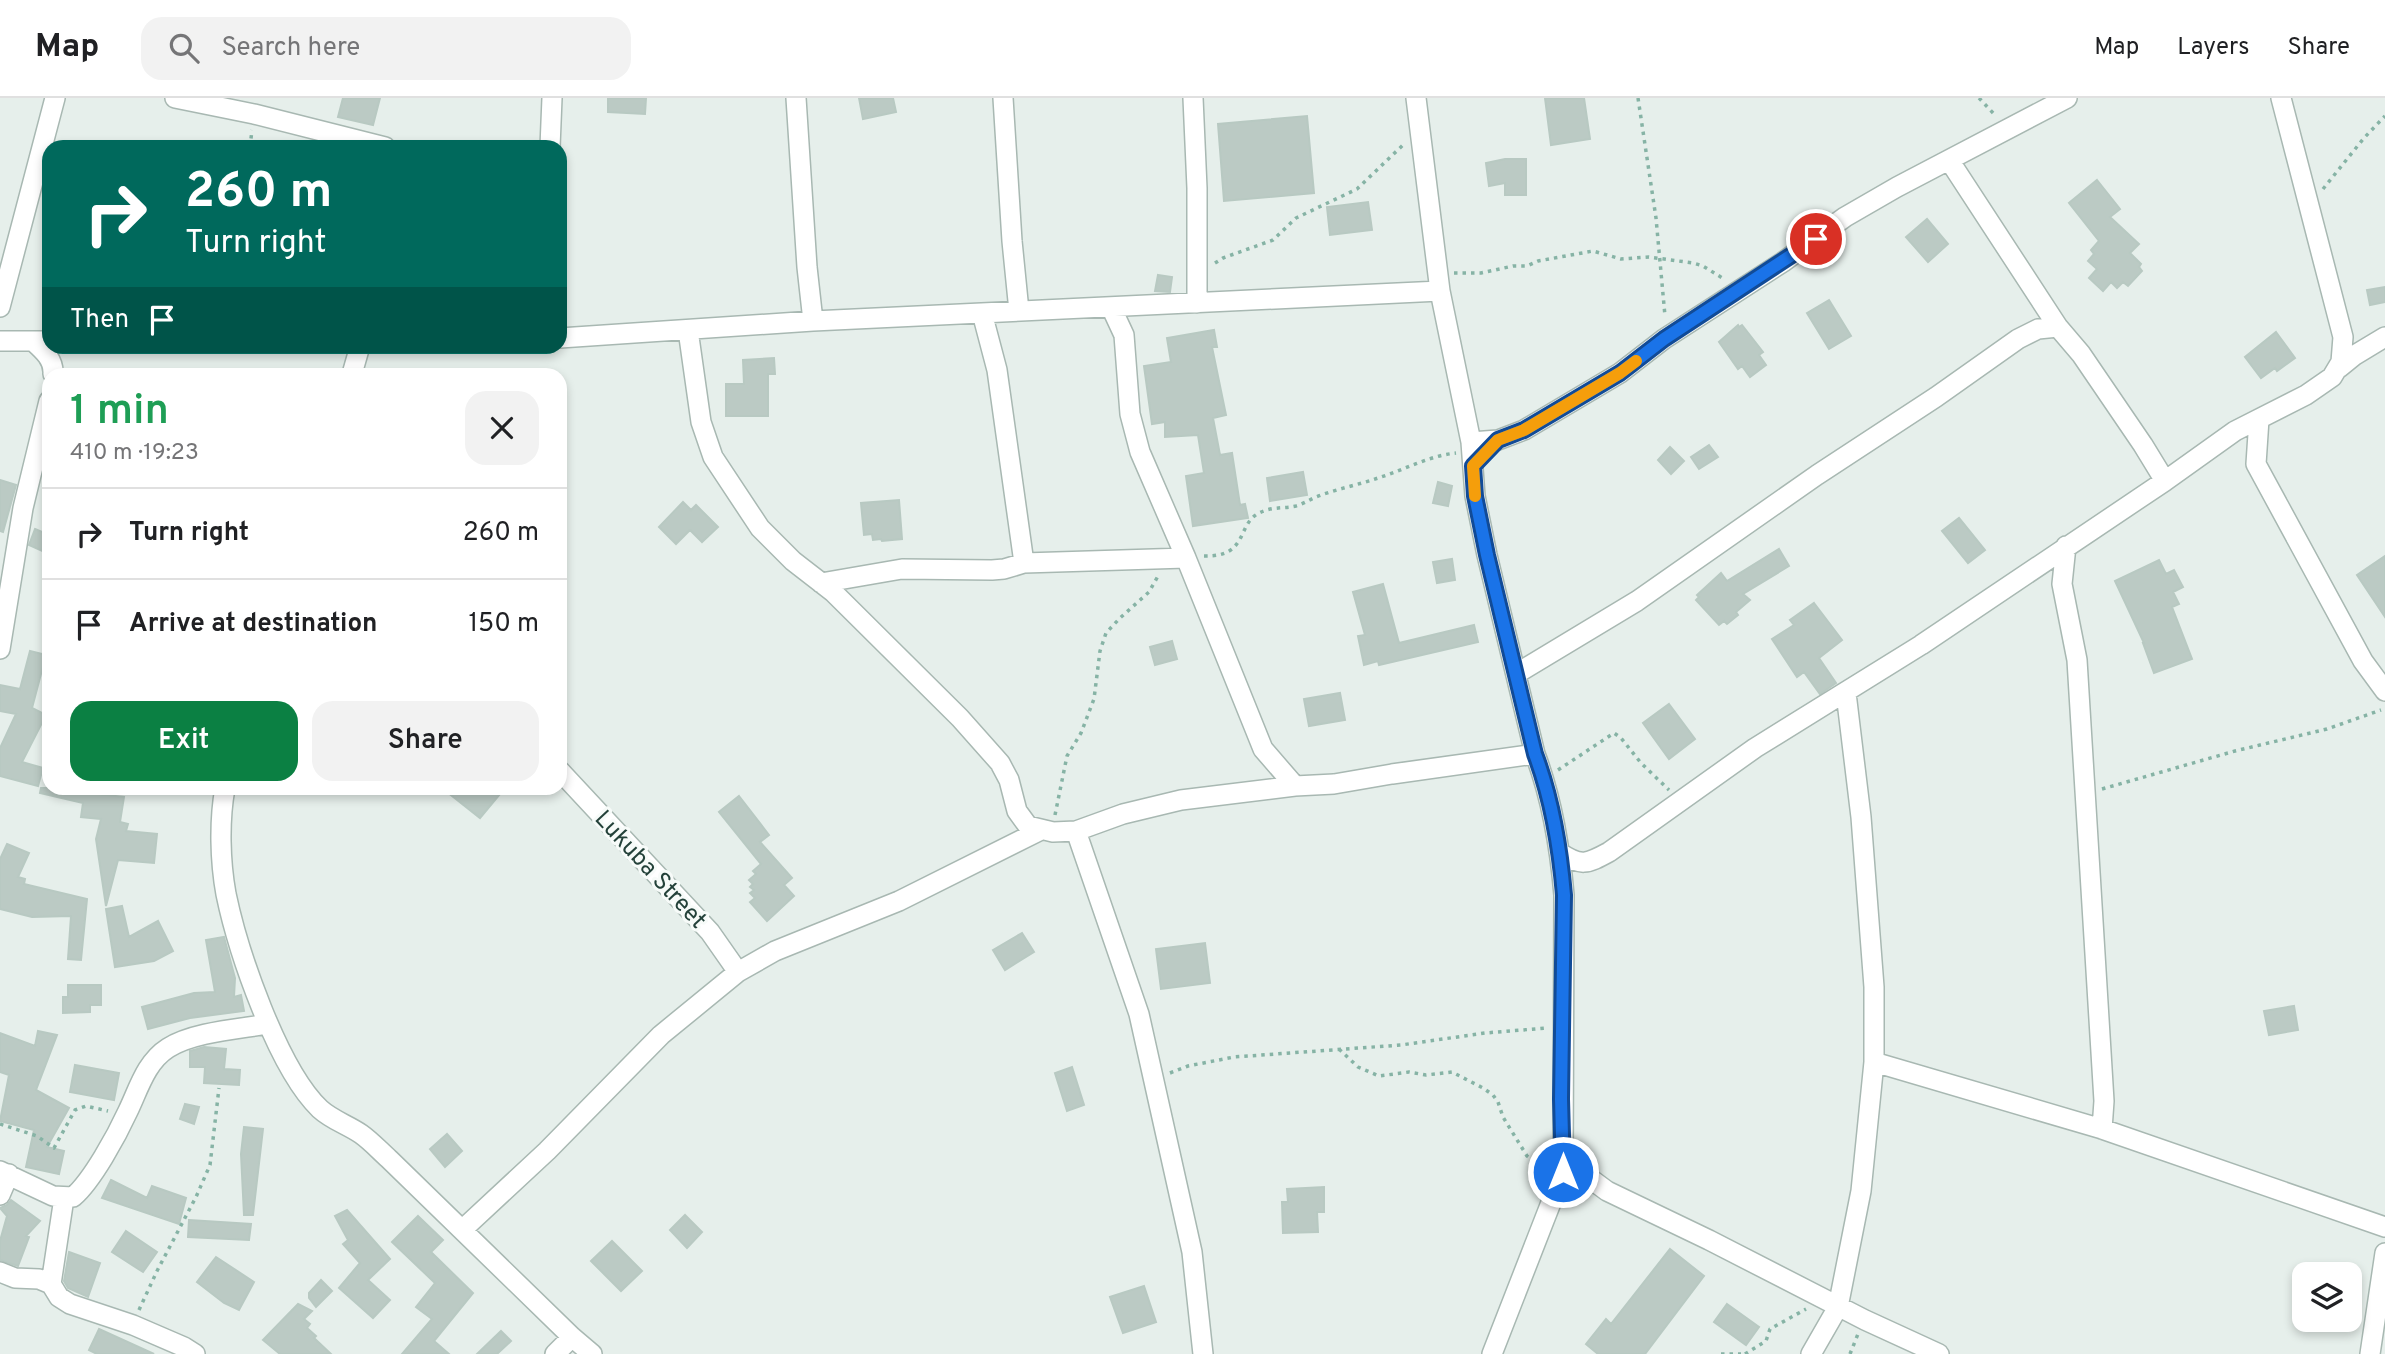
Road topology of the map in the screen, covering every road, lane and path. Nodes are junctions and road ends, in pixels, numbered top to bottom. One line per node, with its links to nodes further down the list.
1 (55, 98): 13 (street)
2 (175, 98): 14 (street)
3 (552, 98): 15 (street)
4 (796, 98): 28 (street)
5 (1003, 98): 26 (street)
6 (1193, 98): 20 (street)
7 (1416, 98): 12 (street)
8 (1638, 98): 19 (path)
9 (2067, 98): 17 (street)
10 (2281, 98): 18 (street)
11 (2385, 116): 18 (path)
12 (1419, 131): 20 (path); 21 (street)
13 (44, 140)
14 (357, 140)
15 (550, 140)
16 (42, 147): 24 (street)
17 (1949, 160): 22 (street); 29 (street)
18 (2309, 205): 36 (street)
19 (1660, 258): 21 (path); 22 (path); 33 (path)
20 (1197, 279): 23 (street)
21 (1439, 283): 23 (street); 39 (street)
22 (1739, 291): 33 (street)
23 (1197, 303): 25 (street)
24 (0, 307)
25 (1111, 307): 26 (street); 42 (street)
26 (1019, 311): 27 (street)
27 (982, 313): 28 (street); 44 (street)
28 (813, 321): 30 (street)
29 (2058, 327): 40 (street); 47 (street)
30 (688, 330): 32 (street); 45 (street)
31 (2385, 337): 36 (street)
32 (567, 338)
33 (1664, 339): 39 (street)
34 (0, 341): 35 (street)
35 (42, 341)
36 (2339, 368): 37 (street)
37 (2259, 419): 40 (street); 48 (street)
38 (42, 430): 46 (street)
39 (1472, 453): 42 (path); 47 (street)
40 (2165, 481): 41 (street)
41 (2066, 546): 49 (street); 55 (street)
42 (1186, 558): 43 (street); 54 (street)
43 (1166, 559): 44 (street); 58 (path)
44 (1024, 563): 45 (street)
45 (821, 583): 58 (street)
46 (0, 649)
47 (1516, 674): 51 (street)
48 (2385, 691)
49 (1846, 693): 57 (street); 67 (street)
50 (2385, 708): 55 (path)
51 (1535, 754): 52 (street); 54 (street)
52 (1544, 778): 57 (path); 60 (street)
53 (567, 779): 63 (street, Lukuba Street)
54 (1294, 786): 59 (street)
55 (2087, 793): 72 (street)
56 (225, 795): 64 (street)
57 (1681, 801): 61 (street)
58 (1047, 831): 59 (street); 63 (street)
59 (1076, 831): 68 (street)
60 (1559, 852): 61 (street); 62 (street)
61 (1590, 862): 62 (street)
62 (1564, 895): 65 (street)
63 (738, 971): 79 (street)
64 (268, 1024): 70 (street); 79 (street)
65 (1562, 1025): 66 (path); 73 (street)
66 (1339, 1049): 68 (path); 74 (path)
67 (1874, 1062): 72 (street); 83 (street)
68 (1154, 1079): 89 (street)
69 (219, 1088): 84 (path)
70 (127, 1114): 71 (path); 77 (street)
71 (0, 1124)
72 (2102, 1129): 78 (street)
73 (1563, 1148): 74 (street); 83 (street)
74 (1563, 1172): 90 (street)
75 (4, 1173): 76 (street); 77 (street)
76 (0, 1195)
77 (64, 1198): 82 (street)
78 (2385, 1227)
79 (462, 1230): 85 (street)
80 (2385, 1253): 95 (street)
81 (0, 1272): 82 (street)
82 (51, 1284): 84 (street)
83 (1830, 1303): 92 (path); 93 (street); 94 (street)
84 (133, 1325): 86 (street)
85 (572, 1337): 87 (street); 88 (street)
86 (195, 1354)
87 (555, 1354)
88 (592, 1354)
89 (1202, 1354)
90 (1492, 1354)
91 (1721, 1354): 92 (path)
92 (1743, 1354)
93 (1811, 1354)
94 (1939, 1354)
95 (2370, 1354)

